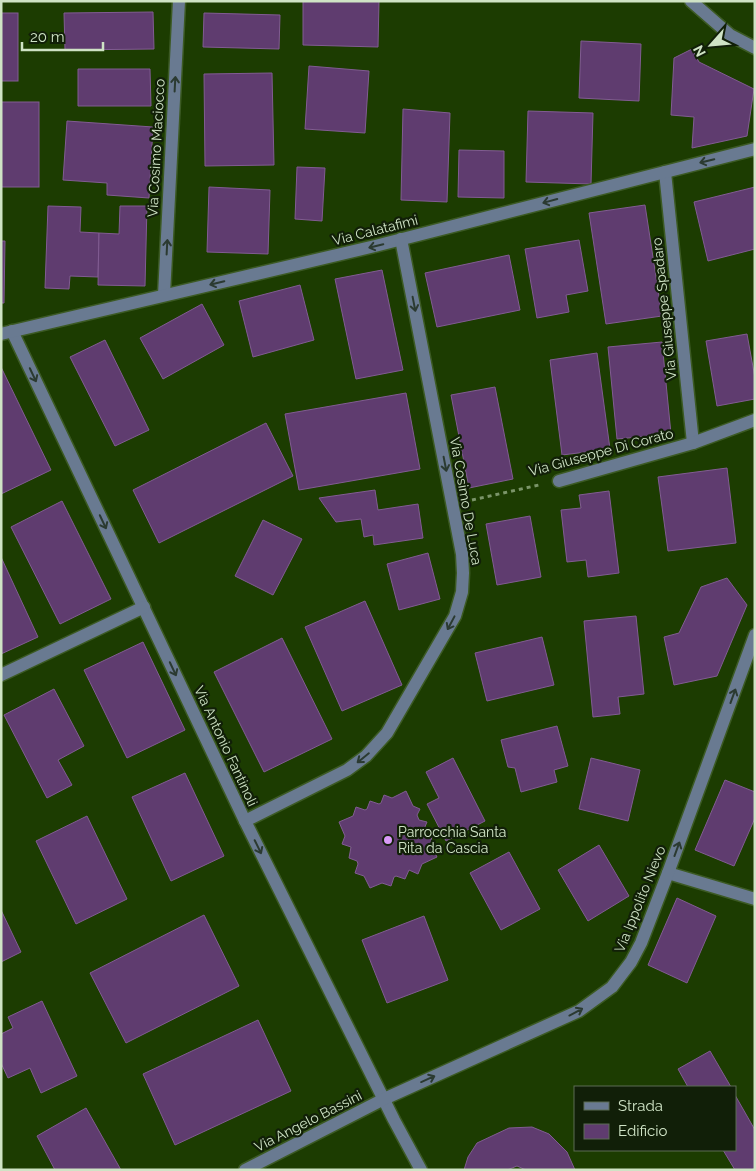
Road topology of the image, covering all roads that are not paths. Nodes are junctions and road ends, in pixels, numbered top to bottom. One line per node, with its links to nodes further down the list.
1 (178, 1): 7 (street, Via Cosimo Maciocco, one-way to 1)
2 (691, 1): 3 (street)
3 (755, 48)
4 (755, 149): 5 (street, Via Calatafimi, one-way to 5)
5 (665, 172): 6 (street, Via Calatafimi, one-way to 6); 10 (street, Via Giuseppe Spadaro)
6 (401, 239): 7 (street, Via Calatafimi, one-way to 7); 15 (street, Via Cosimo De Luca, one-way to 15)
7 (164, 295): 8 (street, Via Calatafimi)
8 (7, 333): 12 (street, Via Antonio Fantinoli, one-way to 12)
9 (755, 420): 10 (street, Via Giuseppe Di Corato)
10 (693, 442): 11 (street, Via Giuseppe Di Corato)
11 (559, 481)
12 (144, 607): 14 (street); 15 (street, Via Antonio Fantinoli, one-way to 15)
13 (755, 635): 16 (street, Via Ippolito Nievo, one-way to 13)
14 (1, 675)
15 (245, 821): 18 (street, Via Antonio Fantinoli, one-way to 18)
16 (668, 873): 17 (street); 18 (street, Via Ippolito Nievo, one-way to 16)
17 (755, 899)
18 (384, 1099): 19 (street, Via Angelo Bassini); 20 (street, Via Antonio Fantinoli)
19 (245, 1170)
20 (421, 1170)

